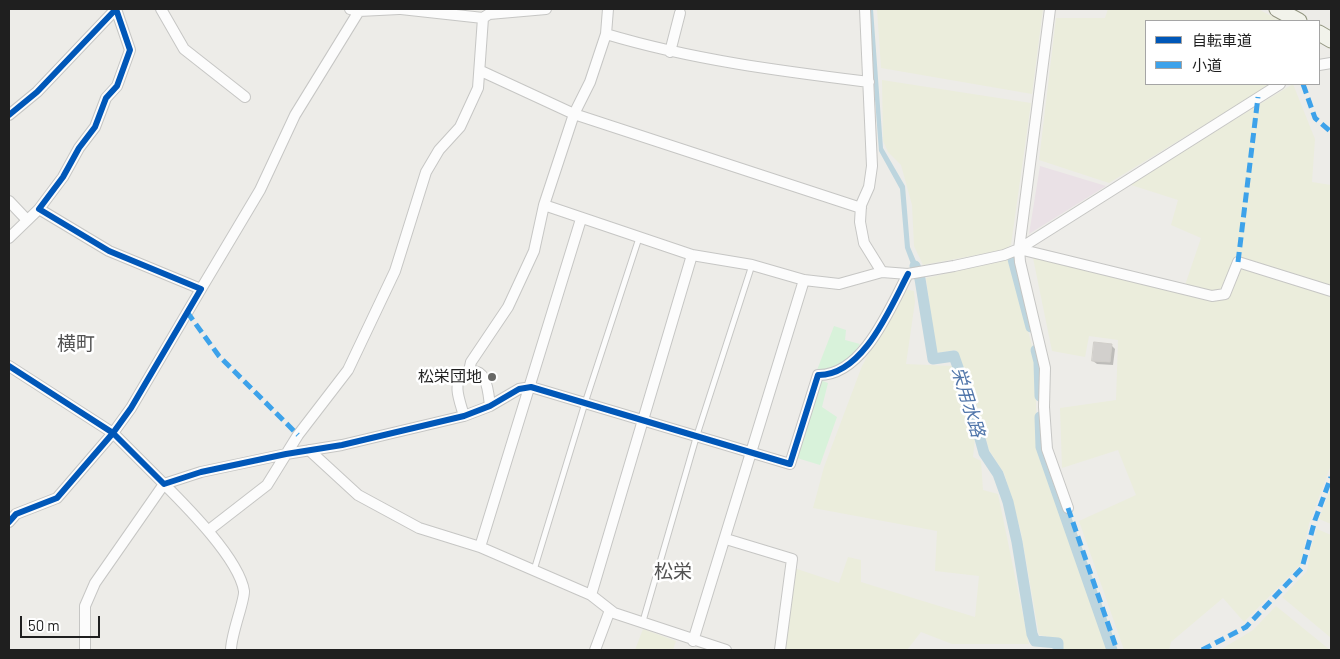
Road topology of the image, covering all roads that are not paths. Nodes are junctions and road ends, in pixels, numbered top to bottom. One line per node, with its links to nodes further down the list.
1 (161, 9): 19 (street)
2 (400, 9): 8 (street); 10 (street)
3 (546, 9): 10 (street)
4 (608, 9): 12 (street)
5 (865, 9): 17 (street)
6 (1050, 9): 30 (street)
7 (1277, 9): 11 (main road)
8 (355, 10): 36 (street)
9 (680, 13): 15 (street)
10 (483, 18): 16 (street)
11 (1296, 20)
12 (606, 34): 15 (street); 20 (street)
13 (1320, 34): 14 (main road)
14 (1331, 40)
15 (670, 52): 17 (street)
16 (481, 71): 20 (street); 48 (street)
17 (869, 82): 24 (street)
18 (1278, 85): 30 (street)
19 (245, 98)
20 (574, 114): 23 (street); 24 (street)
21 (9, 115): 25 (street)
22 (9, 201): 27 (street)
23 (544, 205): 26 (street); 39 (street)
24 (861, 208): 33 (street)
25 (39, 209): 27 (street); 36 (street)
26 (581, 219): 29 (street); 40 (street)
27 (27, 220): 28 (street)
28 (9, 238)
29 (639, 238): 31 (street); 41 (lane)
30 (1020, 249): 34 (street); 37 (street); 51 (street)
31 (692, 255): 32 (street); 44 (street)
32 (752, 265): 35 (street); 46 (lane)
33 (882, 272): 34 (street); 35 (street)
34 (908, 274): 49 (street)
35 (804, 280): 49 (street)
36 (201, 289): 45 (street)
37 (1331, 291)
38 (9, 366): 45 (street)
39 (469, 371): 42 (street); 43 (street)
40 (531, 387): 41 (street); 42 (street); 55 (street)
41 (585, 403): 44 (street); 56 (lane)
42 (490, 406): 43 (street)
43 (464, 416): 47 (street)
44 (641, 420): 46 (street); 57 (street)
45 (113, 433): 50 (street); 52 (street)
46 (696, 438): 49 (street); 59 (lane)
47 (309, 450): 48 (street); 55 (street)
48 (286, 454): 50 (street); 53 (street)
49 (751, 454): 54 (street)
50 (164, 484): 53 (street); 61 (street)
51 (1068, 508)
52 (9, 522)
53 (209, 530): 62 (street)
54 (726, 539): 60 (street); 65 (street)
55 (480, 547): 56 (street)
56 (534, 570): 57 (street)
57 (591, 595): 58 (street)
58 (610, 610): 59 (street); 63 (street)
59 (644, 622): 60 (street)
60 (693, 641): 64 (street)
61 (85, 650)
62 (231, 650)
63 (595, 650)
64 (726, 650)
65 (780, 650)

